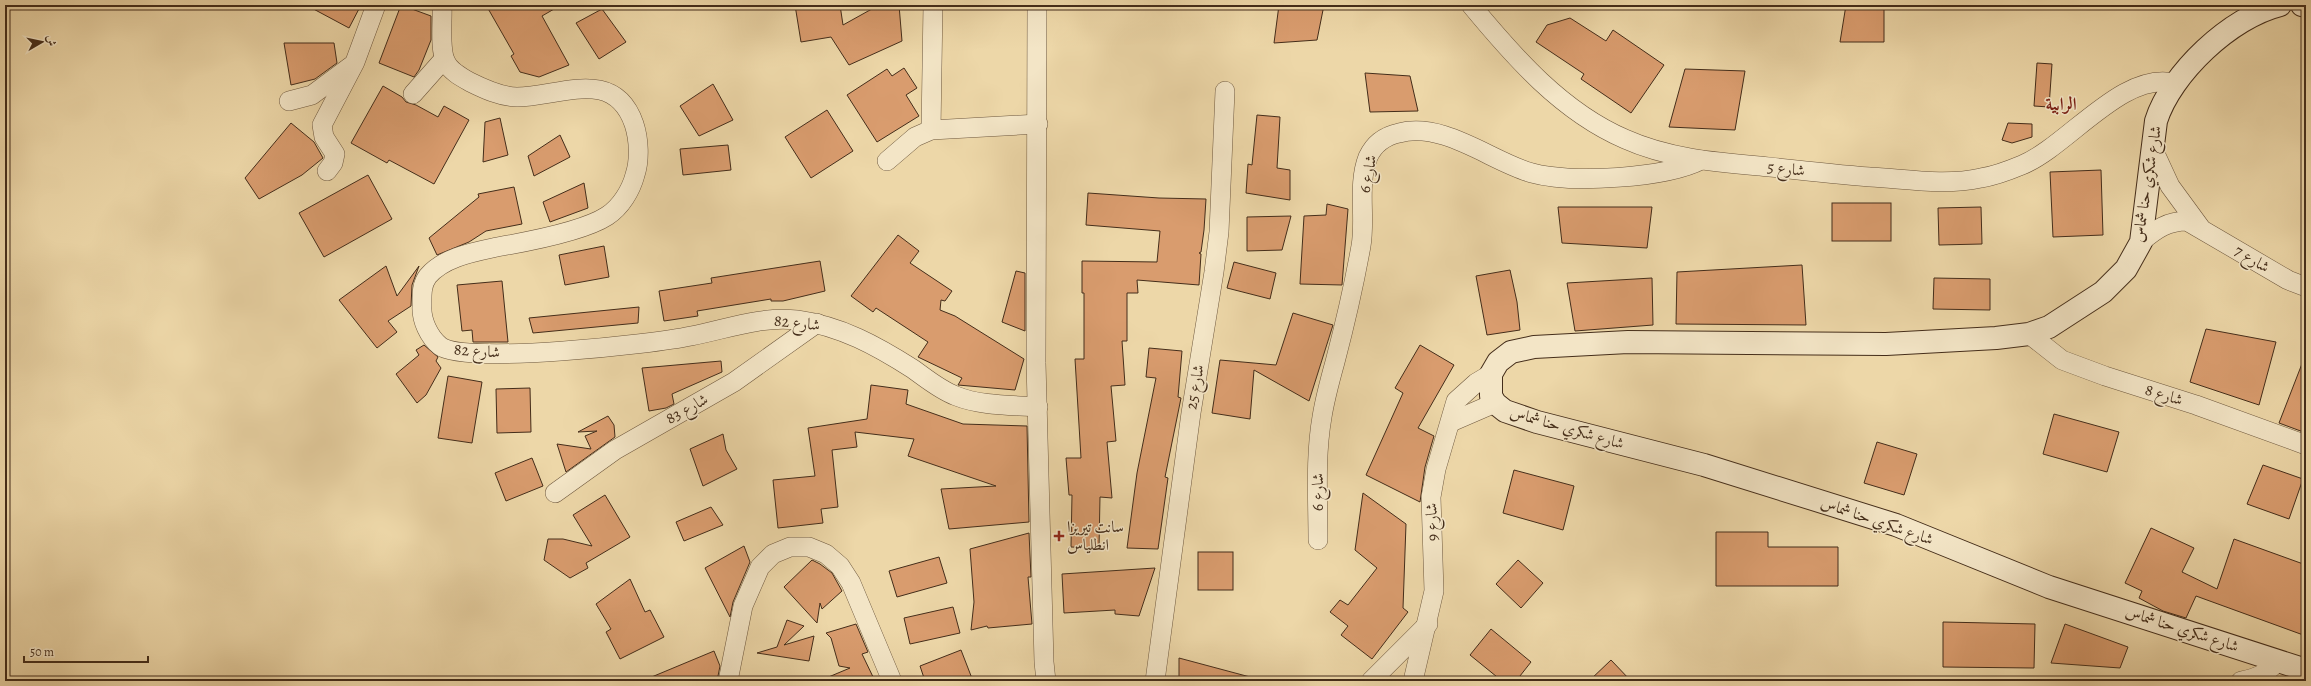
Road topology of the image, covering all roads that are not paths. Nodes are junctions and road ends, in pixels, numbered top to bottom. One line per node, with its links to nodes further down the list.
1 (376, 5): 11 (street)
2 (442, 5): 10 (street)
3 (933, 5): 17 (street)
4 (1037, 5): 16 (street)
5 (1471, 5): 19 (street, شارع 5)
6 (2254, 5): 12 (street)
7 (2280, 5): 12 (street)
8 (2302, 5): 9 (street)
9 (2306, 6)
10 (444, 59): 14 (street); 25 (street, شارع 82)
11 (355, 62): 15 (street); 21 (street)
12 (2165, 90): 18 (street, شارع شكري حنا شماس); 19 (street, شارع 5)
13 (1225, 91): 40 (street, شارع 25)
14 (413, 94)
15 (289, 101)
16 (1038, 124): 17 (street); 29 (street)
17 (931, 130): 20 (street)
18 (2152, 147): 22 (street); 23 (street, شارع شكري حنا شماس)
19 (1701, 160): 33 (street, شارع 6)
20 (887, 161)
21 (327, 172)
22 (2200, 227): 23 (street); 24 (street, شارع 7)
23 (2141, 242): 26 (street, شارع شكري حنا شماس)
24 (2306, 287)
25 (817, 323): 29 (street, شارع 82); 32 (street, شارع 83)
26 (2029, 334): 27 (street, شارع شكري حنا شماس); 31 (street, شارع 8)
27 (1491, 374): 28 (street, شارع شكري حنا شماس); 30 (street, شارع 9)
28 (1495, 403): 30 (street); 35 (street, شارع شكري حنا شماس)
29 (1038, 407): 39 (street)
30 (1451, 422): 34 (street, شارع 9)
31 (2306, 445)
32 (555, 493)
33 (1318, 540)
34 (1428, 624): 41 (street); 42 (street, شارع 9)
35 (2278, 661): 36 (street, شارع شكري حنا شماس); 43 (street)
36 (2306, 670)
37 (728, 681): 38 (street)
38 (892, 681)
39 (1046, 681)
40 (1154, 681)
41 (1371, 681)
42 (1413, 681)
43 (2241, 681)

